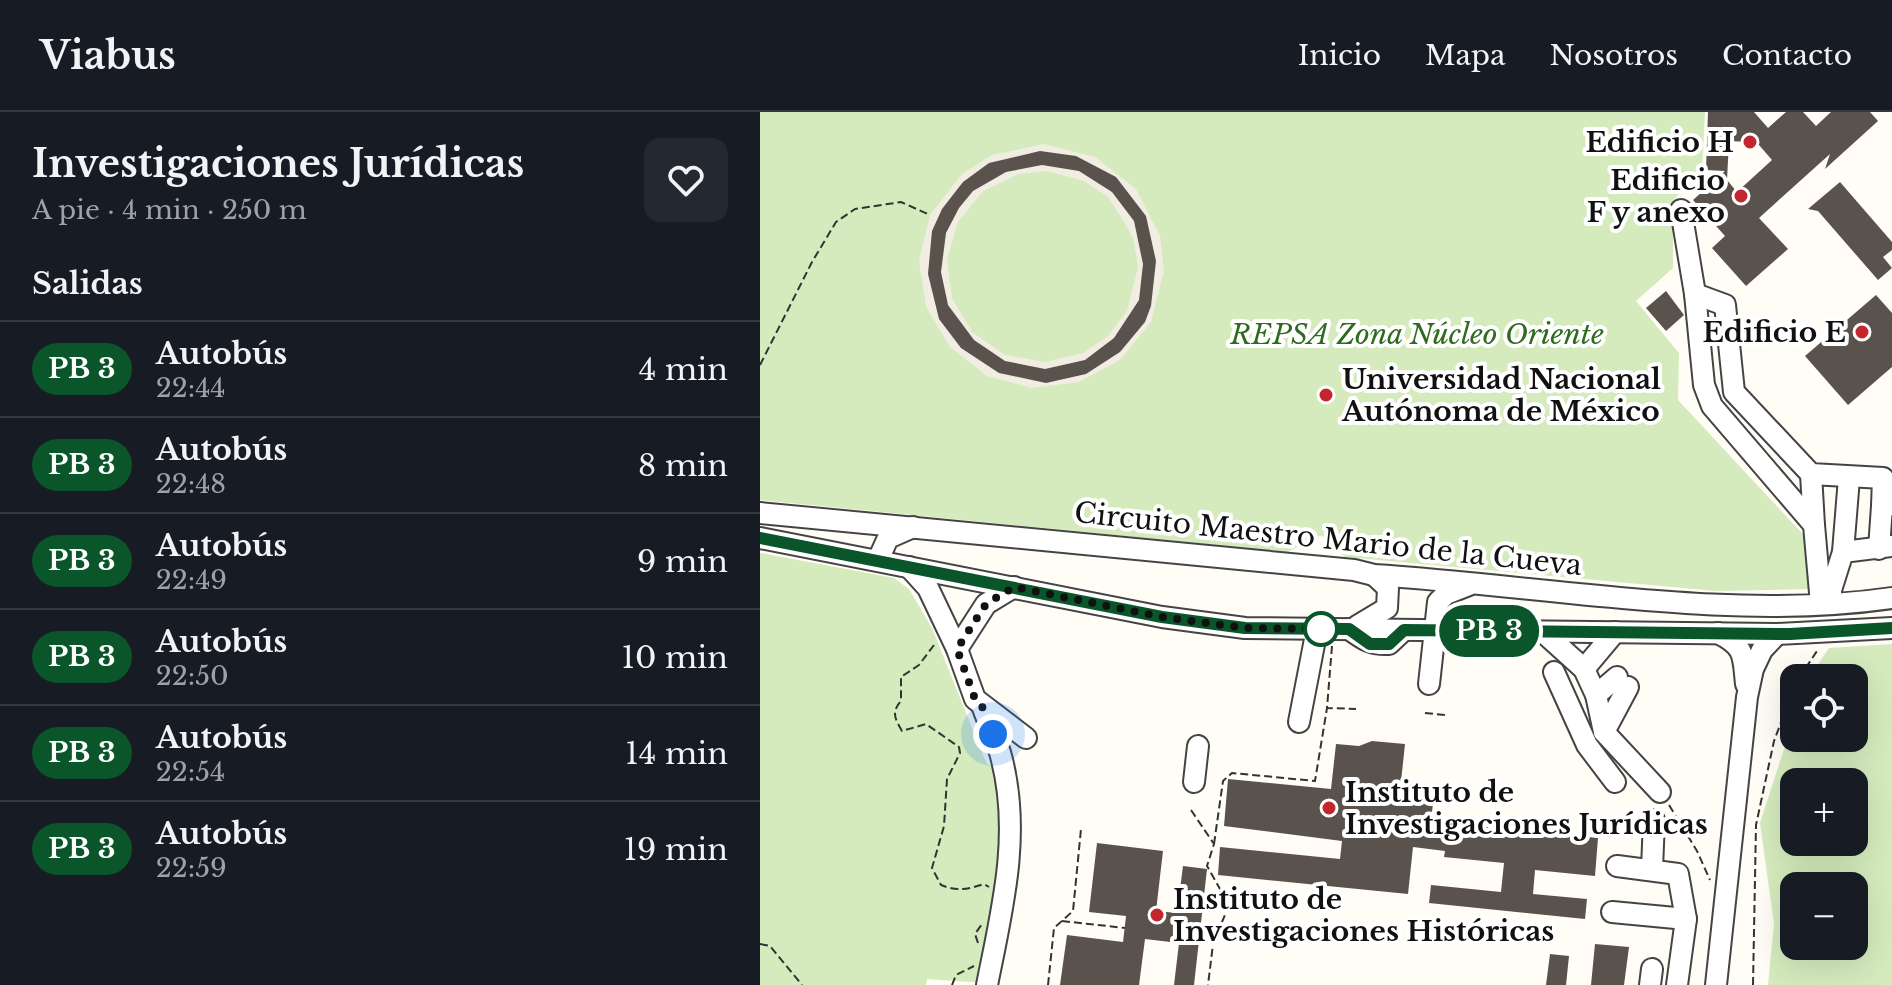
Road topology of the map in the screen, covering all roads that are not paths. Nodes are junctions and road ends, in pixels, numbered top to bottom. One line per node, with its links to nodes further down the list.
1 (1681, 210): 2 (street)
2 (1695, 294): 3 (street); 4 (street)
3 (1734, 392): 4 (street); 5 (street)
4 (1712, 406): 9 (street)
5 (1811, 474): 6 (street); 9 (street)
6 (1849, 478): 7 (street); 13 (street)
7 (1887, 506): 12 (street)
8 (760, 513): 10 (street, Circuito Maestro Mario de la Cueva)
9 (1814, 525): 20 (street)
10 (917, 526): 14 (street); 16 (street, Circuito Maestro Mario de la Cueva)
11 (760, 538): 14 (street)
12 (1886, 548): 13 (street)
13 (1843, 552): 20 (street)
14 (878, 560): 15 (street)
15 (909, 567): 18 (street); 28 (street)
16 (1374, 575): 17 (street, Circuito Maestro Mario de la Cueva); 22 (street)
17 (1477, 583): 20 (street, Circuito Maestro Mario de la Cueva); 23 (street)
18 (1014, 587): 22 (street); 28 (street)
19 (1892, 598): 20 (street, Circuito Maestro Mario de la Cueva)
20 (1826, 604)
21 (1892, 628): 27 (street)
22 (1333, 629): 23 (street); 35 (street)
23 (1433, 630): 24 (street); 31 (street)
24 (1543, 632): 25 (street); 29 (street)
25 (1615, 632): 26 (street); 29 (street)
26 (1718, 633): 27 (street); 33 (street)
27 (1777, 634): 33 (street)
28 (957, 649): 34 (street)
29 (1584, 669): 32 (street)
30 (1554, 672): 39 (street)
31 (1429, 684)
32 (1596, 695): 36 (street); 36 (street)
33 (1747, 697): 49 (street)
34 (983, 708): 37 (street); 47 (street)
35 (1299, 722)
36 (1604, 732): 39 (street)
37 (1026, 738)
38 (1198, 746): 40 (street)
39 (1626, 778): 41 (street)
40 (1194, 782)
41 (1660, 792)
42 (1654, 820): 44 (street)
43 (1617, 866): 44 (street)
44 (1652, 869): 46 (street)
45 (1612, 912): 46 (street)
46 (1686, 919): 48 (street)
47 (987, 985)
48 (1677, 985)
49 (1716, 985)

